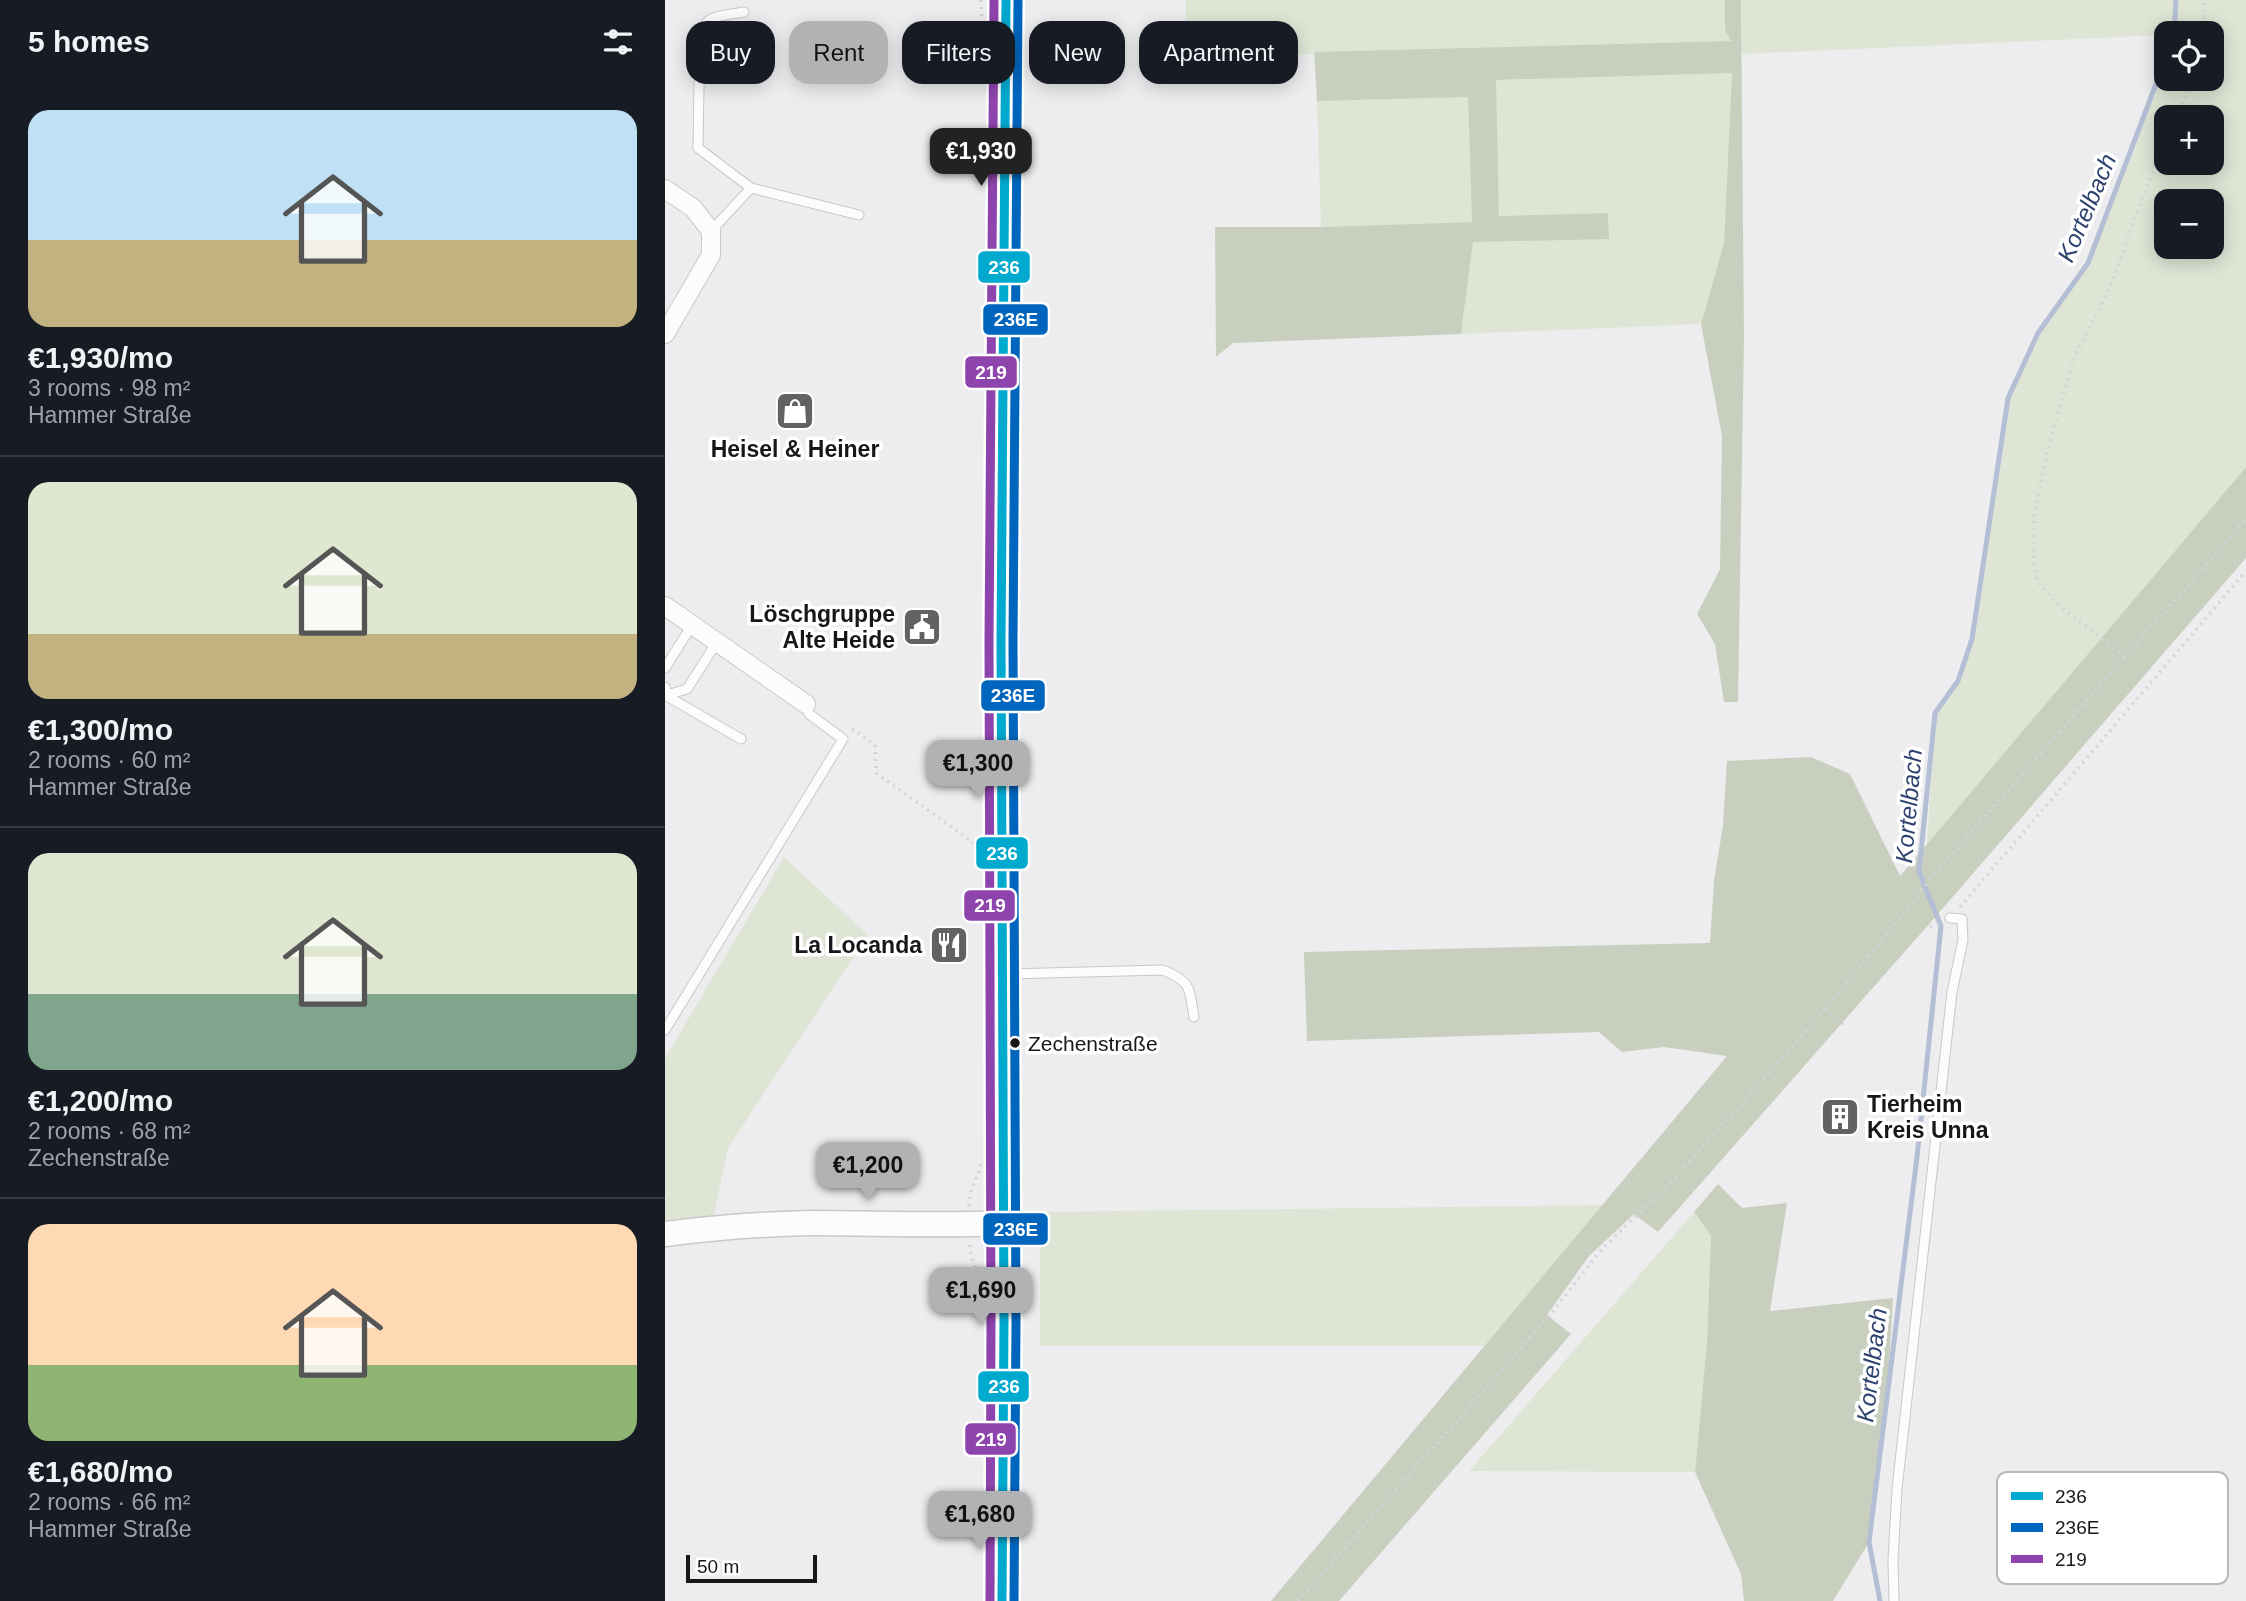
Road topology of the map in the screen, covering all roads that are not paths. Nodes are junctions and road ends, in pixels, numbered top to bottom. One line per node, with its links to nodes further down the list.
1 (1006, 0): 16 (main road)
2 (744, 12): 3 (lane)
3 (751, 188): 5 (lane); 6 (lane)
4 (665, 189): 6 (street)
5 (859, 215)
6 (711, 231): 7 (street)
7 (665, 334)
8 (665, 606): 9 (street)
9 (692, 625): 10 (street); 11 (lane)
10 (717, 642): 12 (lane); 13 (street)
11 (665, 668)
12 (666, 692): 14 (lane)
13 (806, 704): 18 (lane)
14 (741, 739)
15 (1950, 918): 22 (lane)
16 (1002, 974): 17 (lane); 19 (main road)
17 (1194, 1017)
18 (665, 1030)
19 (1004, 1223): 20 (main road); 21 (main road)
20 (665, 1234)
21 (1002, 1601)
22 (1894, 1601)

